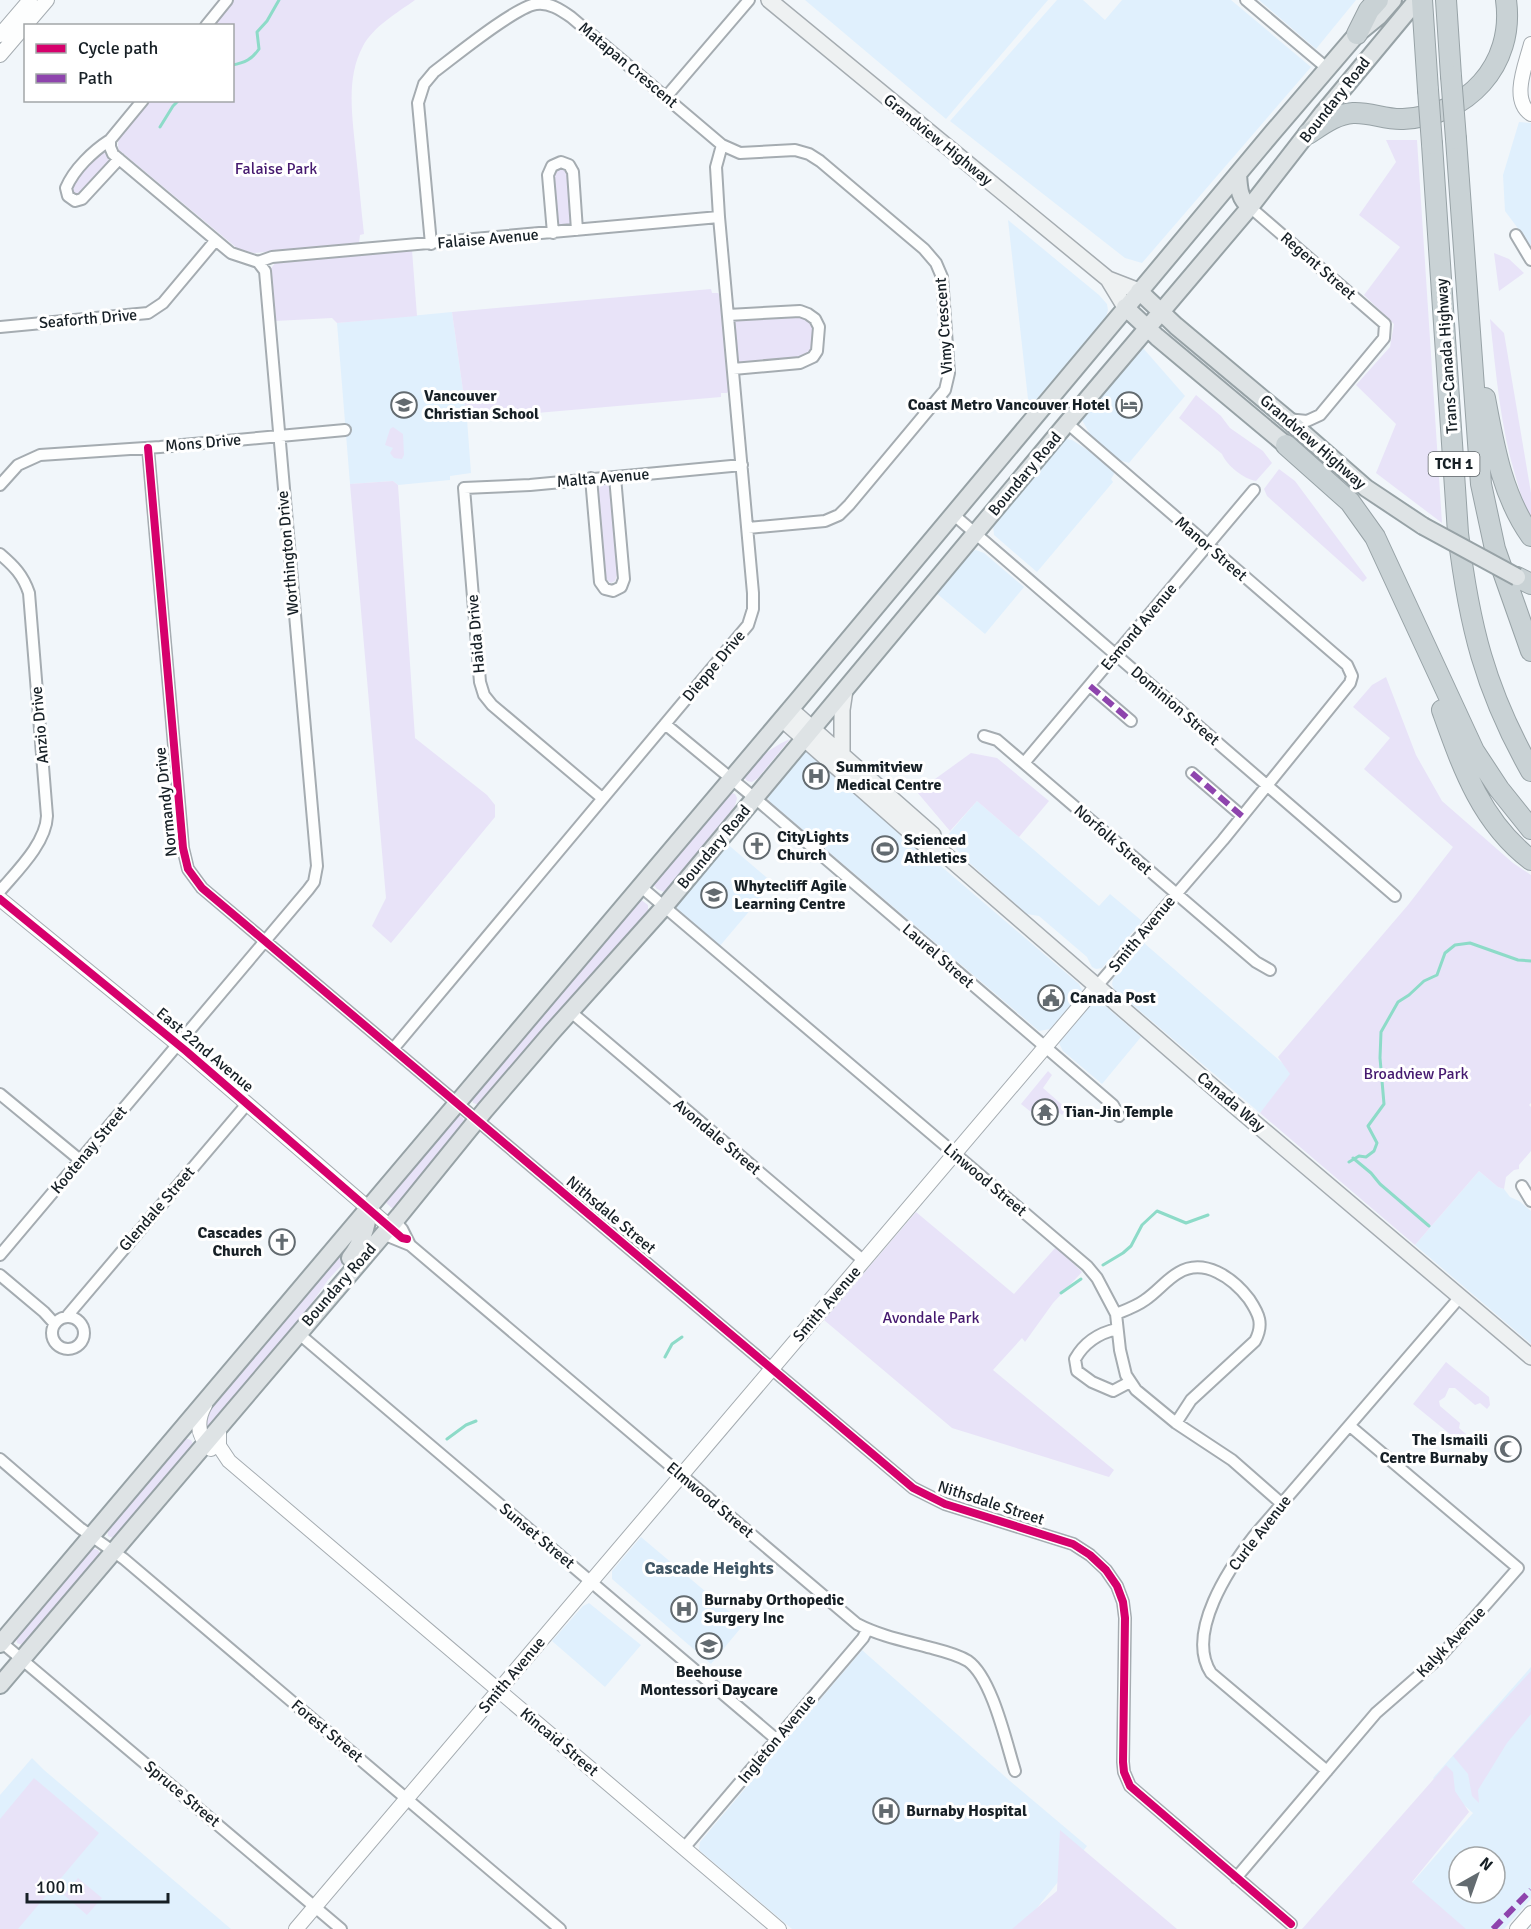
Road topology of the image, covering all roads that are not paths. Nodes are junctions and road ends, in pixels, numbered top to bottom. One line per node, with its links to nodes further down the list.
1 (30, 0): 17 (street)
2 (46, 0): 13 (street)
3 (227, 0): 14 (street)
4 (749, 0): 21 (street)
5 (769, 0): 38 (main road, Grandview Highway)
6 (1246, 0): 20 (street)
7 (1378, 0): 16 (highway)
8 (1393, 0): 16 (main road, Boundary Road)
9 (1416, 0): 24 (main road, Boundary Road)
10 (1422, 0): 79 (highway, Trans-Canada Highway / TCH 1, bridge)
11 (1446, 0): 45 (highway, Trans-Canada Highway / TCH 1, bridge)
12 (1506, 0): 24 (highway)
13 (26, 24)
14 (208, 24)
15 (24, 26): 19 (street)
16 (1357, 34): 20 (main road, Boundary Road)
17 (0, 35)
18 (1531, 44): 23 (street)
19 (1, 53)
20 (1328, 69): 28 (main road, Boundary Road)
21 (666, 97): 26 (street, Matapan Crescent); 35 (street, Matapan Crescent)
22 (141, 102): 25 (street)
23 (1531, 114)
24 (1308, 134): 29 (main road, Boundary Road)
25 (110, 140): 27 (street); 27 (street)
26 (722, 146): 30 (street, Dieppe Drive); 60 (street, Vimy Crescent)
27 (119, 159): 34 (street)
28 (1238, 174): 29 (main road); 39 (main road, Boundary Road)
29 (1250, 207): 41 (main road, Boundary Road); 47 (street, Regent Street)
30 (719, 218): 31 (street, Falaise Avenue); 42 (street, Dieppe Drive)
31 (577, 230): 32 (street, Falaise Avenue); 32 (street)
32 (553, 232): 35 (street, Falaise Avenue)
33 (1516, 235): 36 (street)
34 (215, 241): 37 (street); 43 (street, Seaforth Drive)
35 (431, 244): 37 (street, Falaise Avenue)
36 (1531, 260)
37 (258, 262): 50 (street, Worthington Drive)
38 (1108, 279): 39 (main road, Grandview Highway); 40 (main road, Grandview Highway)
39 (1139, 291): 40 (main road, Boundary Road); 41 (main road, Grandview Highway)
40 (1125, 307): 44 (main road, Grandview Highway); 59 (main road, Boundary Road)
41 (1162, 312): 44 (main road, Boundary Road); 47 (main road, Grandview Highway)
42 (728, 315): 46 (street, Dieppe Drive); 46 (street)
43 (0, 327)
44 (1148, 328): 48 (main road, Boundary Road); 51 (main road, Grandview Highway)
45 (1470, 334): 62 (highway); 67 (highway, Trans-Canada Highway / TCH 1)
46 (733, 369): 53 (street, Dieppe Drive)
47 (1287, 418): 65 (main road, Grandview Highway, bridge)
48 (1067, 423): 61 (main road, Boundary Road); 63 (street, Manor Street)
49 (345, 430): 50 (street, Mons Drive)
50 (279, 436): 52 (street, Mons Drive); 95 (street, Worthington Drive)
51 (1286, 445): 66 (highway)
52 (148, 448): 56 (street, Mons Drive); 95 (street, Normandy Drive)
53 (742, 465): 54 (street, Malta Avenue); 60 (street, Dieppe Drive)
54 (615, 477): 55 (street, Malta Avenue); 55 (street)
55 (591, 478): 57 (street, Malta Avenue)
56 (0, 485)
57 (464, 488): 83 (street, Haida Drive)
58 (1254, 490): 63 (street, Esmond Avenue)
59 (954, 515): 61 (street, Dominion Street); 72 (main road, Boundary Road)
60 (748, 528): 74 (street, Dieppe Drive)
61 (976, 534): 68 (street, Dominion Street); 71 (main road, Boundary Road)
62 (1531, 536)
63 (1207, 545): 68 (street, Esmond Avenue); 69 (street, Manor Street)
64 (0, 554): 90 (street, Anzio Drive)
65 (1526, 583)
66 (1421, 638): 86 (highway); 88 (highway)
67 (1531, 651)
68 (1116, 655): 70 (street, Esmond Avenue); 82 (street, Dominion Street)
69 (1352, 676): 82 (street, Smith Avenue)
70 (1090, 686): 73 (street); 78 (street, Esmond Avenue)
71 (845, 690): 75 (main road, Boundary Road); 77 (main road)
72 (786, 714): 75 (main road, Canada Way); 81 (main road, Boundary Road)
73 (1131, 721)
74 (665, 724): 81 (street, Laurel Street); 83 (street, Dieppe Drive)
75 (808, 733): 77 (main road, Canada Way); 84 (main road, Boundary Road); 87 (main road, Canada Way)
76 (984, 736): 78 (street, Norfolk Street)
77 (842, 754): 87 (main road, Canada Way)
78 (1024, 763): 91 (street, Norfolk Street)
79 (1531, 771)
80 (1192, 773): 85 (street)
81 (730, 779): 84 (street, Laurel Street); 89 (main road, Boundary Road)
82 (1267, 785): 85 (street, Smith Avenue); 92 (street, Dominion Street)
83 (602, 798): 101 (street, Dieppe Drive)
84 (754, 798): 94 (main road, Boundary Road); 100 (street, Laurel Street)
85 (1242, 816): 91 (street, Smith Avenue)
86 (1531, 830)
87 (934, 845): 97 (main road, Canada Way)
88 (1531, 860)
89 (639, 886): 94 (street, Linwood Street); 103 (main road, Boundary Road)
90 (0, 891)
91 (1176, 894): 96 (street, Norfolk Street); 97 (street, Smith Avenue)
92 (1395, 896)
93 (0, 899): 99 (street, East 22nd Avenue)
94 (664, 907): 98 (main road, Boundary Road); 107 (street, Linwood Street)
95 (265, 941): 99 (street, Worthington Drive); 101 (street, Normandy Drive)
96 (1270, 970)
97 (1097, 986): 100 (street, Smith Avenue); 117 (main road, Canada Way)
98 (571, 1012): 106 (main road, Boundary Road); 115 (street, Avondale Street)
99 (178, 1044): 104 (street, East 22nd Avenue); 108 (street, Kootenay Street)
100 (1045, 1048): 105 (street, Laurel Street); 107 (street, Smith Avenue)
101 (393, 1049): 103 (street, Normandy Drive)
102 (0, 1094): 108 (street)
103 (457, 1103): 106 (street, Nithsdale Street); 111 (main road, Boundary Road)
104 (248, 1104): 111 (street, East 22nd Avenue); 120 (street, Glendale Street)
105 (1119, 1116)
106 (477, 1120): 112 (main road, Boundary Road); 125 (street, Nithsdale Street)
107 (955, 1154): 115 (street, Smith Avenue); 119 (street, Linwood Street)
108 (80, 1160): 114 (street, Kootenay Street)
109 (1522, 1186): 110 (street)
110 (1531, 1201)
111 (369, 1208): 112 (street, East 22nd Avenue); 118 (main road); 127 (main road, Boundary Road)
112 (389, 1227): 113 (street, Elmwood Street); 113 (street, Elmwood Street); 118 (main road, Boundary Road)
113 (410, 1245): 134 (street, Elmwood Street)
114 (0, 1255)
115 (864, 1261): 125 (street, Smith Avenue)
116 (0, 1275): 121 (street)
117 (1460, 1297): 124 (main road, Canada Way); 129 (street, Curle Avenue)
118 (318, 1309): 123 (main road, Boundary Road)
119 (1116, 1314): 122 (street, Linwood Street); 128 (street)
120 (68, 1315): 121 (street); 121 (street)
121 (54, 1323)
122 (1117, 1329): 126 (street, Linwood Street); 126 (street)
123 (298, 1333): 130 (main road, Boundary Road); 138 (street, Sunset Street)
124 (1531, 1357)
125 (772, 1369): 134 (street, Smith Avenue); 149 (street, Nithsdale Street)
126 (1130, 1382): 128 (street, Linwood Street)
127 (209, 1398): 131 (street); 136 (main road, Boundary Road)
128 (1176, 1423): 135 (street, Linwood Street)
129 (1350, 1426): 135 (street, Curle Avenue); 146 (street, Kalyk Avenue)
130 (219, 1427): 131 (main road, Boundary Road); 133 (street, Kincaid Street)
131 (205, 1444): 133 (street, Kincaid Street); 137 (main road, Boundary Road)
132 (0, 1459): 136 (street, Forest Street)
133 (229, 1461): 143 (street, Kincaid Street)
134 (681, 1476): 138 (street, Smith Avenue); 139 (street, Elmwood Street)
135 (1281, 1503): 146 (street, Curle Avenue)
136 (92, 1537): 137 (street, Forest Street); 140 (main road, Boundary Road)
137 (114, 1552): 141 (main road, Boundary Road); 147 (street, Forest Street)
138 (591, 1582): 143 (street, Smith Avenue); 144 (street, Sunset Street)
139 (867, 1629): 144 (street, Ingleton Avenue); 145 (street, Elmwood Street)
140 (0, 1642): 141 (street, Spruce Street)
141 (23, 1659): 142 (main road, Boundary Road); 150 (street, Spruce Street)
142 (0, 1685)
143 (498, 1690): 147 (street, Smith Avenue); 148 (street, Kincaid Street)
144 (776, 1739): 148 (street, Ingleton Avenue)
145 (1015, 1771)
146 (1327, 1771): 149 (street, Kalyk Avenue)
147 (406, 1799): 150 (street, Smith Avenue); 155 (street, Forest Street)
148 (684, 1848): 156 (street, Kincaid Street)
149 (1236, 1878): 152 (street, Nithsdale Street)
150 (315, 1907): 153 (street, Smith Avenue); 154 (street, Spruce Street)
151 (1531, 1913): 157 (street)
152 (1291, 1924)
153 (296, 1929)
154 (341, 1929)
155 (560, 1929)
156 (779, 1929)
157 (1517, 1929)

